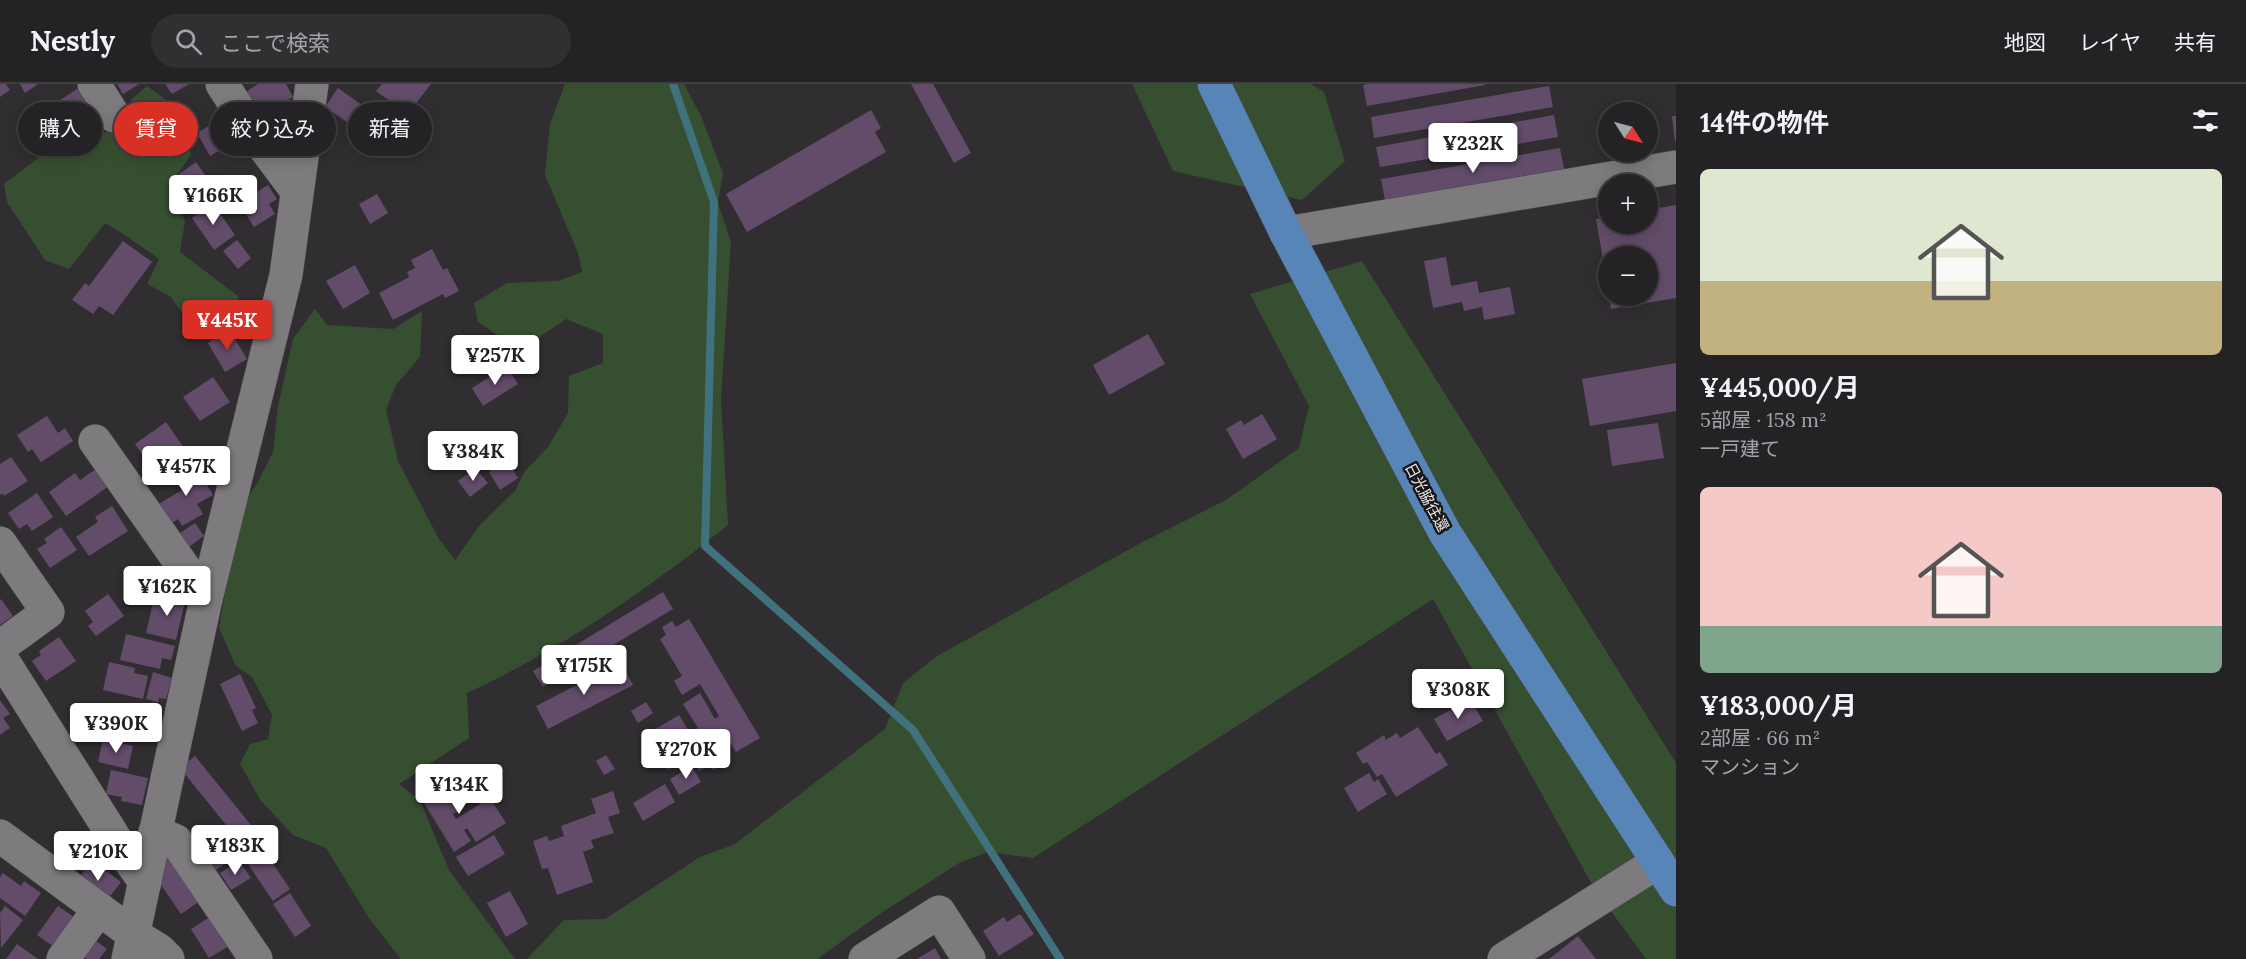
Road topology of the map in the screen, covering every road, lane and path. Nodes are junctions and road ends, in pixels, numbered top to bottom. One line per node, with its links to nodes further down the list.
1 (94, 84): 5 (street)
2 (222, 84): 7 (street)
3 (1214, 84): 8 (highway, 日光脇往還)
4 (311, 85): 7 (street)
5 (114, 116)
6 (1676, 167): 8 (street)
7 (297, 191): 11 (street)
8 (1286, 233): 16 (highway, 日光脇往還)
9 (95, 441): 11 (street)
10 (0, 543): 12 (street)
11 (206, 599): 14 (street)
12 (0, 647)
13 (0, 656): 17 (street)
14 (155, 832): 17 (street); 23 (street)
15 (3, 844): 19 (street)
16 (1658, 862): 18 (highway, 日光脇往還); 26 (street)
17 (145, 882): 20 (street)
18 (1676, 890)
19 (99, 909): 20 (street); 21 (street)
20 (131, 947): 22 (street)
21 (63, 959)
22 (168, 959)
23 (256, 959)
24 (865, 959): 25 (street)
25 (969, 959)
26 (1504, 959)

